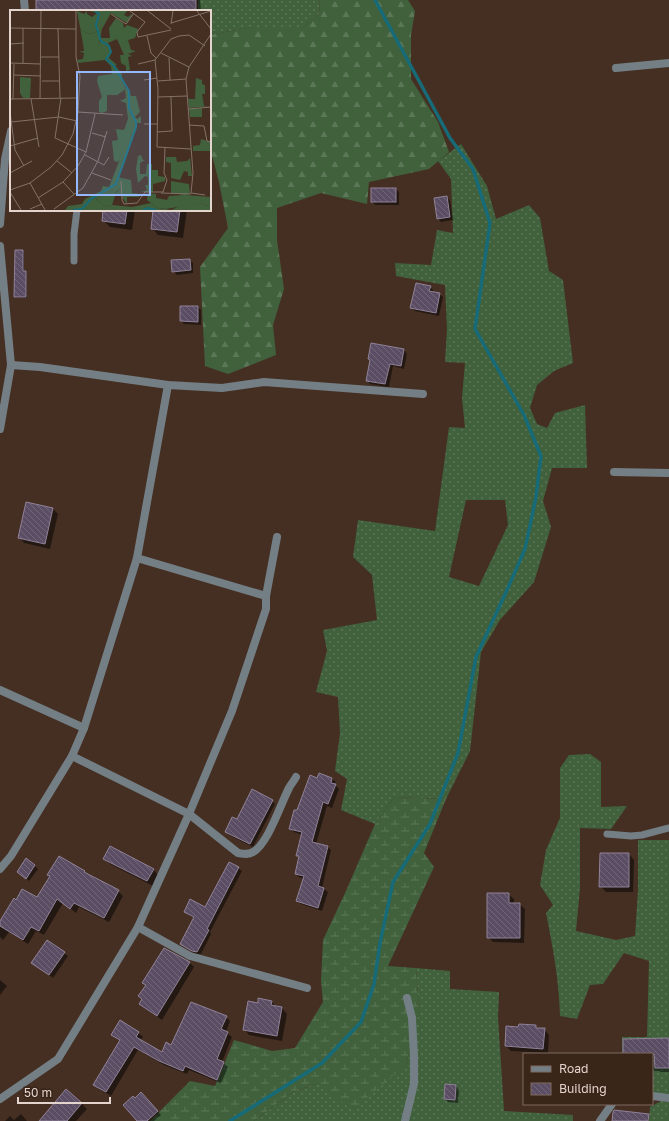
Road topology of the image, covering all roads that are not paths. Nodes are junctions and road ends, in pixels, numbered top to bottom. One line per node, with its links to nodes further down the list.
1 (24, 0): 2 (street)
2 (25, 10)
3 (669, 63): 4 (street)
4 (616, 68)
5 (10, 135): 7 (street)
6 (77, 211): 9 (lane)
7 (0, 224)
8 (0, 246): 10 (street)
9 (74, 260)
10 (11, 366): 11 (street); 13 (street)
11 (168, 385): 12 (street); 17 (street)
12 (424, 394)
13 (0, 429)
14 (614, 472): 15 (street)
15 (669, 473)
16 (277, 537): 18 (street)
17 (137, 558): 18 (street); 20 (street)
18 (266, 596): 23 (street)
19 (0, 690): 20 (street)
20 (84, 728): 21 (street)
21 (72, 756): 23 (street); 26 (street)
22 (296, 777): 23 (street)
23 (189, 814): 27 (street)
24 (669, 828): 25 (lane)
25 (607, 834)
26 (0, 869)
27 (138, 927): 28 (street); 32 (street)
28 (307, 988)
29 (407, 998): 34 (street)
30 (653, 1096): 31 (street)
31 (669, 1098)
32 (0, 1099)
33 (611, 1105): 35 (street)
34 (405, 1121)
35 (600, 1121)

